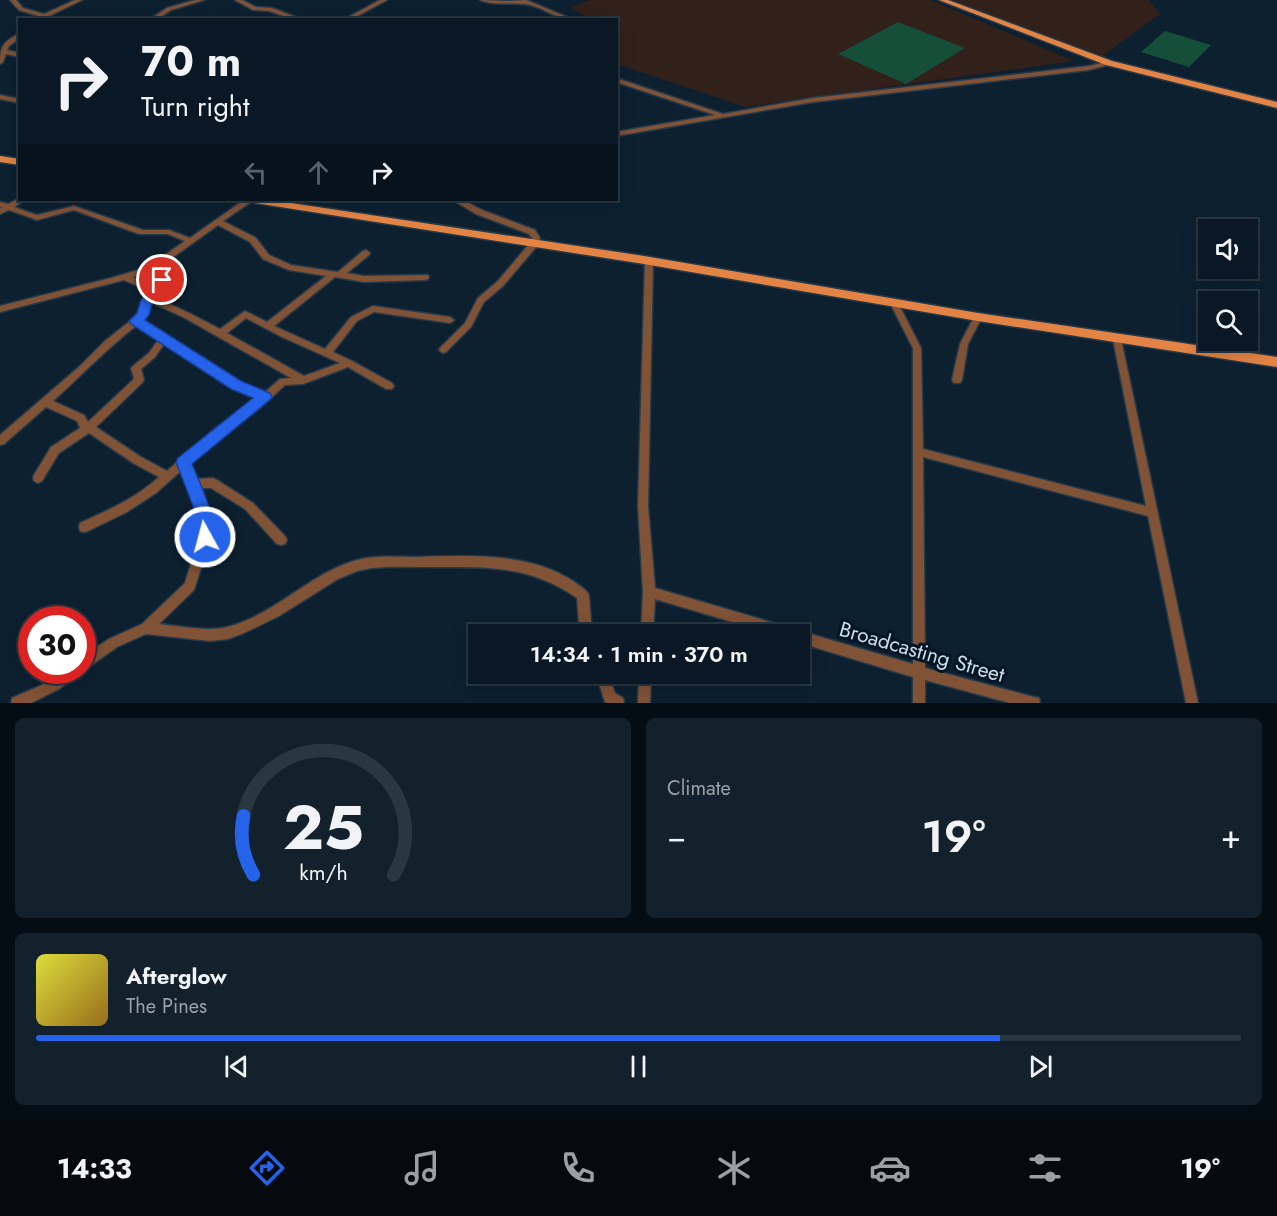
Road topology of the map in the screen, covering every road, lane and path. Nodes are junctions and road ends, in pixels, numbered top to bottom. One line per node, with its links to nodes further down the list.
1 (13, 0): 9 (street)
2 (79, 0): 9 (street)
3 (201, 0): 12 (street)
4 (238, 0): 13 (street)
5 (384, 0): 14 (street)
6 (483, 0): 8 (street)
7 (942, 0): 20 (main road)
8 (523, 1): 15 (street)
9 (47, 15): 10 (street); 11 (street)
10 (43, 18)
11 (54, 18)
12 (154, 18)
13 (296, 18)
14 (349, 18)
15 (567, 18)
16 (18, 36): 17 (street)
17 (2, 51): 18 (street); 19 (street)
18 (18, 55)
19 (0, 62)
20 (1109, 63): 24 (main road); 25 (street)
21 (618, 81): 25 (street)
22 (0, 97): 23 (street)
23 (18, 101)
24 (1277, 105)
25 (721, 115): 26 (street)
26 (618, 134)
27 (0, 159): 28 (main road)
28 (18, 162)
29 (18, 201): 35 (street)
30 (247, 201): 37 (street)
31 (261, 201): 34 (main road)
32 (286, 201): 34 (street)
33 (461, 201): 39 (street)
34 (273, 203): 39 (main road)
35 (4, 206): 36 (street); 38 (street)
36 (0, 212)
37 (217, 221): 38 (street); 43 (street)
38 (190, 241): 42 (street)
39 (534, 244): 41 (main road); 56 (street)
40 (366, 253): 43 (street)
41 (649, 262): 47 (main road); 75 (street)
42 (161, 263): 44 (street); 46 (street)
43 (335, 275): 45 (street); 52 (street)
44 (125, 277): 46 (street); 48 (street)
45 (425, 277)
46 (151, 294): 51 (street); 53 (street)
47 (894, 303): 49 (main road); 67 (street)
48 (0, 309)
49 (978, 317): 55 (main road); 61 (street)
50 (450, 320): 57 (street)
51 (135, 321): 54 (street); 64 (street)
52 (268, 326): 53 (street); 57 (street)
53 (221, 333): 60 (street)
54 (163, 339): 63 (street); 65 (street)
55 (1118, 339): 58 (main road); 72 (street)
56 (443, 350)
57 (326, 354): 59 (street)
58 (1277, 362)
59 (348, 363): 60 (street); 62 (street)
60 (303, 380): 63 (street)
61 (957, 380)
62 (389, 386)
63 (264, 398): 68 (street)
64 (45, 402): 65 (street); 66 (street)
65 (87, 429): 69 (street); 70 (street)
66 (0, 441)
67 (919, 452): 72 (street); 82 (street)
68 (184, 462): 69 (street); 71 (street)
69 (167, 477): 73 (street)
70 (38, 478)
71 (191, 484): 74 (street); 79 (street)
72 (1154, 513): 91 (street)
73 (84, 527)
74 (281, 540)
75 (649, 592): 77 (street); 78 (street)
76 (585, 624): 79 (street)
77 (647, 624)
78 (757, 624)
79 (146, 628): 81 (street)
80 (810, 640): 82 (street, Broadcasting Street)
81 (96, 655)
82 (918, 672): 89 (street); 90 (street, Broadcasting Street)
83 (57, 684): 86 (street)
84 (605, 684): 87 (street)
85 (645, 684): 88 (street)
86 (17, 703)
87 (618, 703)
88 (644, 703)
89 (919, 703)
90 (1034, 703)
91 (1192, 703)

